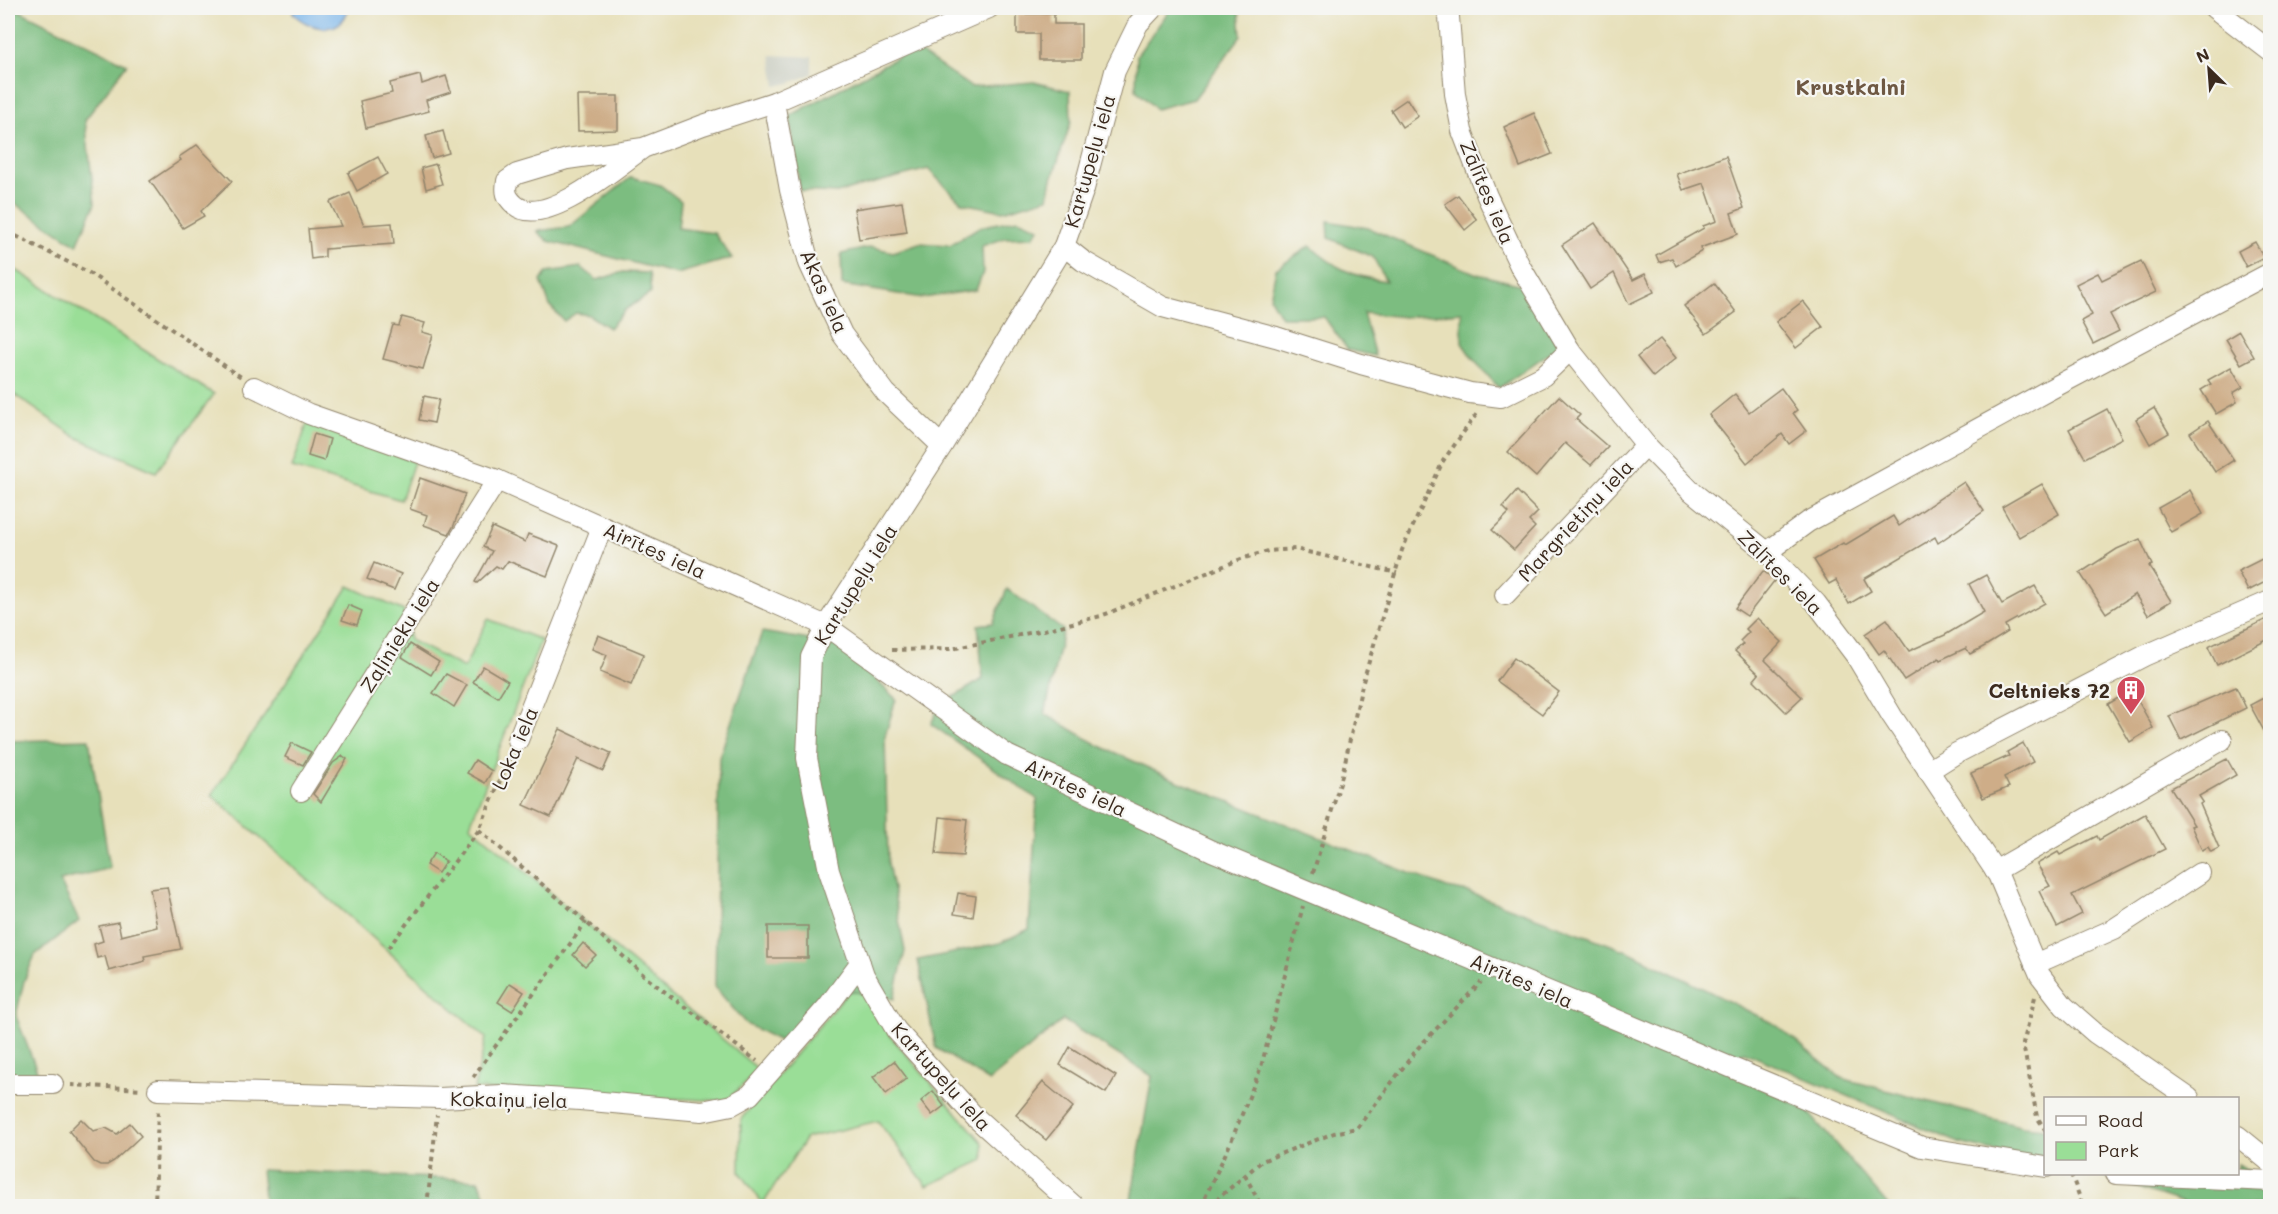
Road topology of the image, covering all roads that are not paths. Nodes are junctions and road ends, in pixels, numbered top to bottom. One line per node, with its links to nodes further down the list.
1 (989, 8): 6 (street)
2 (1153, 8): 8 (street, Kartupeļu iela)
3 (1446, 8): 10 (street, Zālītes iela)
4 (2214, 8): 5 (street)
5 (2271, 51)
6 (774, 102): 7 (street); 13 (street, Akas iela)
7 (643, 148): 7 (street)
8 (1064, 246): 10 (street); 13 (street, Kartupeļu iela)
9 (2271, 273): 16 (street)
10 (1570, 350): 12 (street, Zālītes iela)
11 (254, 387): 14 (street, Airītes iela)
12 (1646, 445): 16 (street, Zālītes iela); 17 (street, Margrietiņu iela)
13 (942, 446): 19 (street, Kartupeļu iela)
14 (497, 480): 15 (street, Airītes iela); 23 (street, Zaļinieku iela)
15 (602, 527): 19 (street, Airītes iela); 20 (street, Loka iela)
16 (1767, 552): 22 (street, Zālītes iela)
17 (1505, 595)
18 (2271, 601): 22 (street)
19 (826, 626): 26 (street, Kartupeļu iela); 34 (street, Airītes iela)
20 (518, 740)
21 (2222, 740): 24 (street)
22 (1928, 771): 24 (street, Zālītes iela)
23 (301, 790)
24 (1995, 871): 27 (street, Zālītes iela)
25 (2200, 873): 27 (street)
26 (860, 963): 30 (street, Kokaiņu iela); 37 (street, Kartupeļu iela)
27 (2038, 970): 31 (street, Zālītes iela)
28 (12, 1084): 29 (street)
29 (52, 1084)
30 (158, 1090)
31 (2188, 1097)
32 (2239, 1137): 33 (street)
33 (2271, 1162)
34 (2044, 1167)
35 (2155, 1175): 36 (street)
36 (2271, 1181)
37 (1074, 1206)

